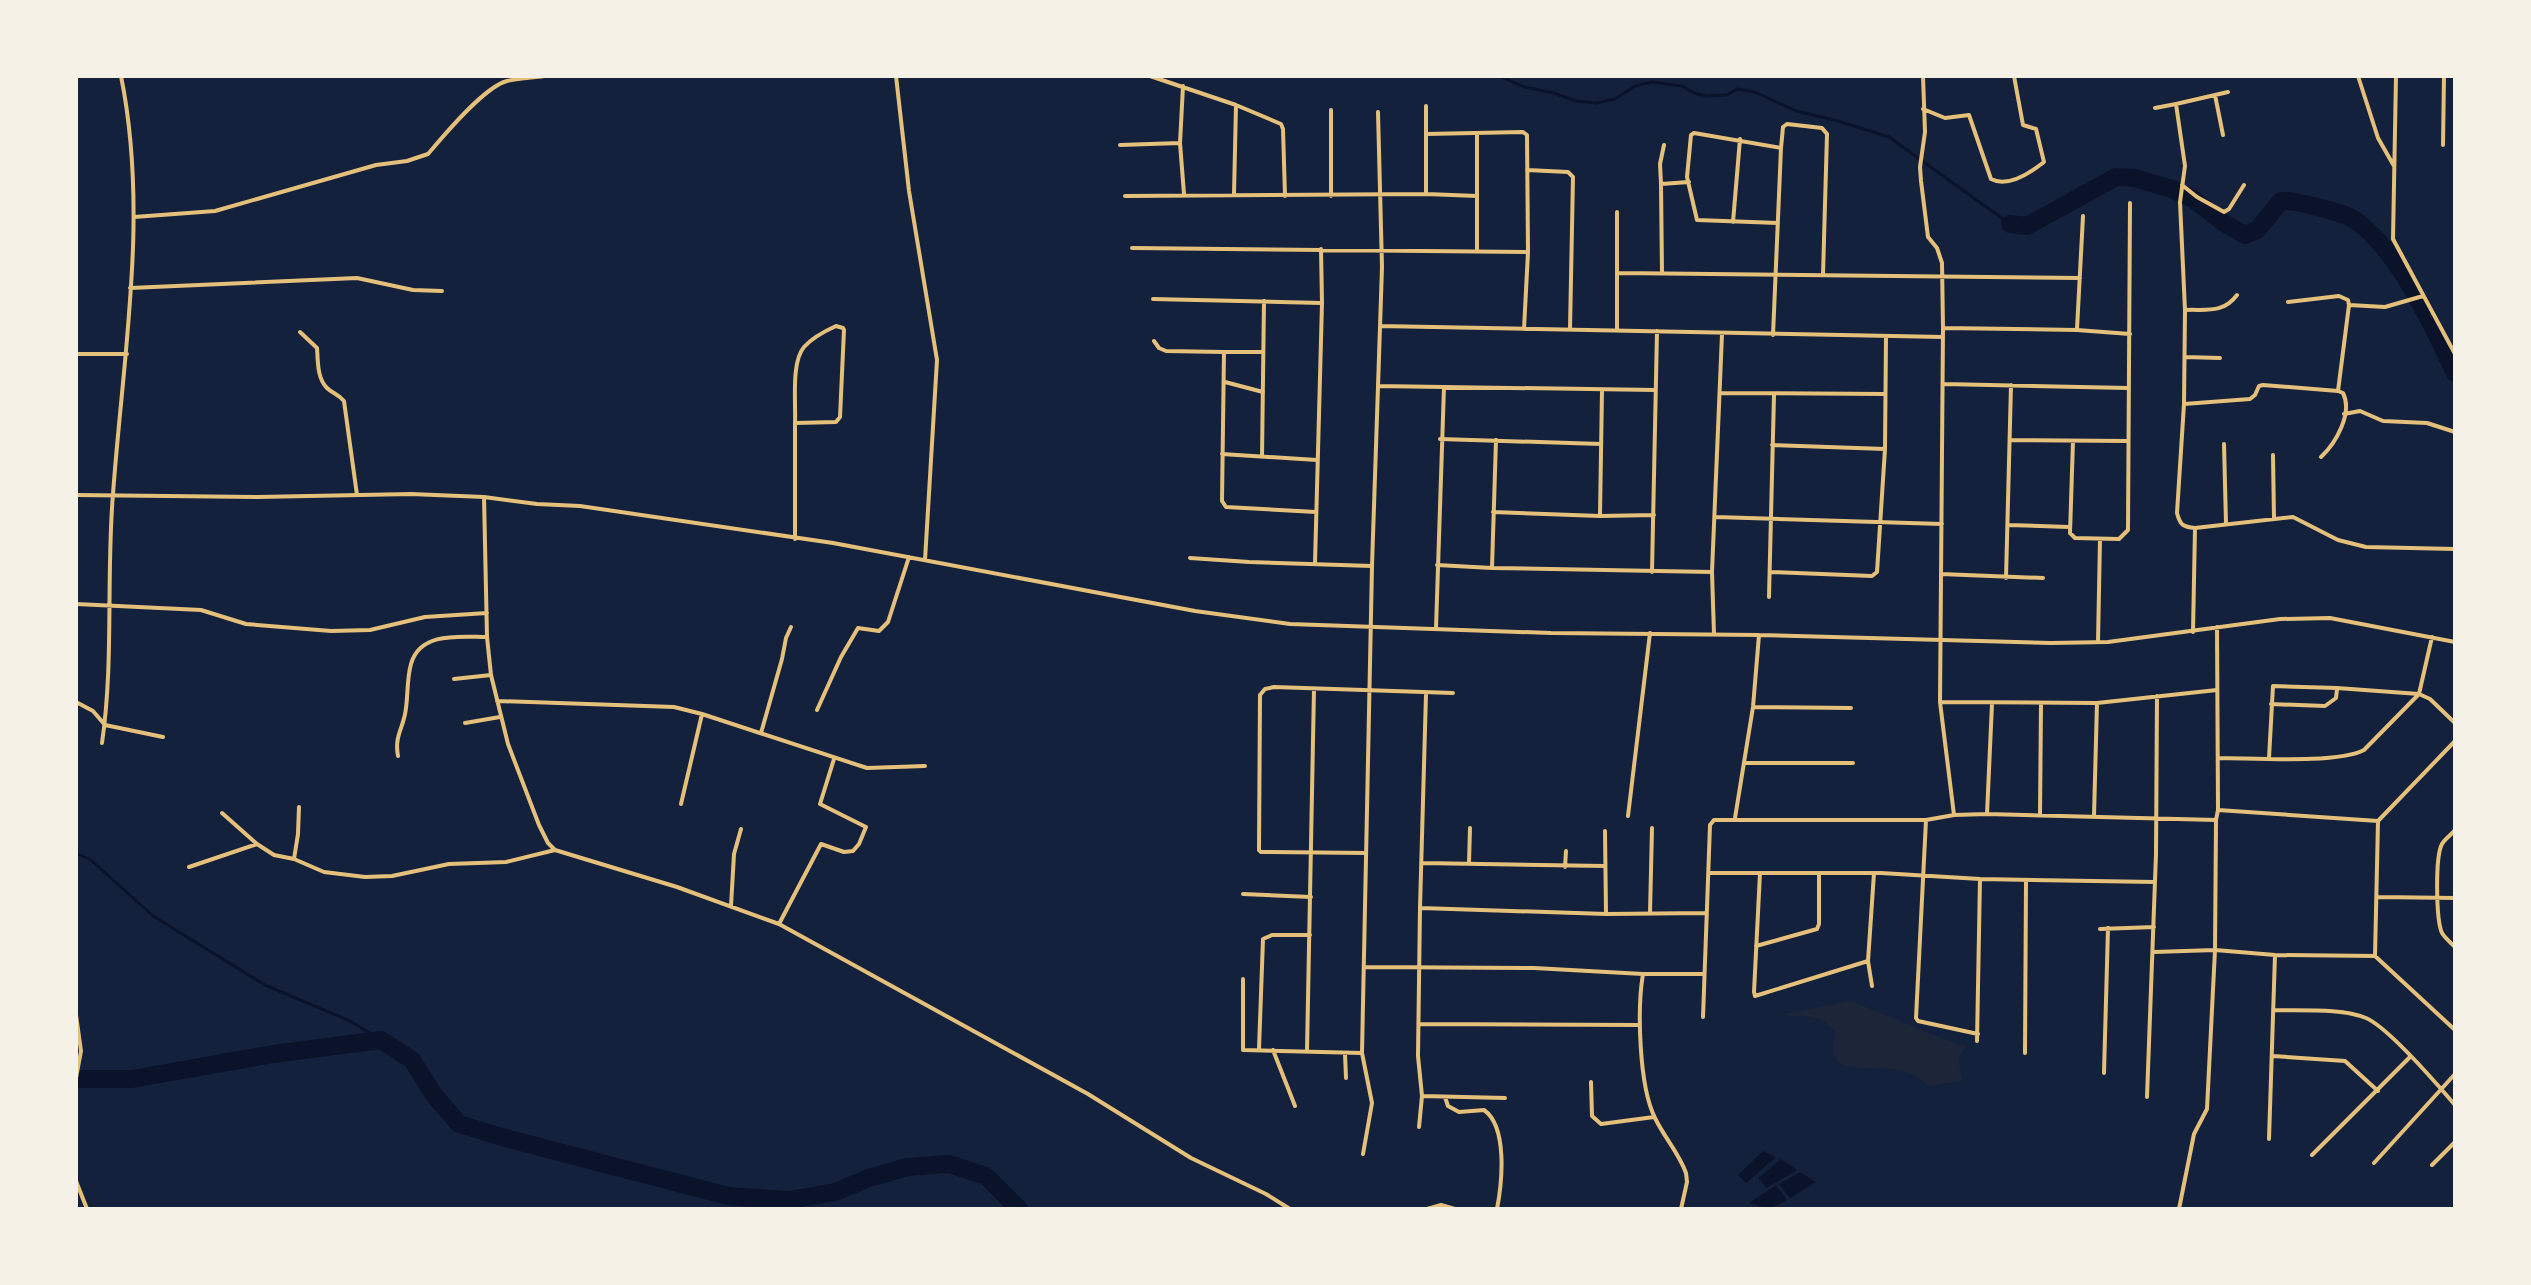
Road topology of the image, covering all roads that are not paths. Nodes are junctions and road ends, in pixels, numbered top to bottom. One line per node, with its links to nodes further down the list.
1 (121, 76): 47 (street)
2 (544, 76): 10 (street)
3 (896, 76): 145 (street)
4 (1150, 76): 11 (street)
5 (1923, 76): 18 (street)
6 (2014, 76): 18 (street)
7 (2358, 76): 30 (street)
8 (2396, 76): 30 (street)
9 (2444, 76): 28 (street)
10 (506, 79): 47 (street)
11 (1183, 86): 15 (street); 25 (street)
12 (2228, 92): 13 (street)
13 (2215, 95): 14 (street); 23 (street)
14 (2176, 104): 17 (street); 35 (street)
15 (1236, 105): 37 (street); 40 (street)
16 (1426, 106): 21 (street)
17 (2155, 108)
18 (1923, 109): 59 (street)
19 (1331, 110): 41 (street)
20 (1378, 112): 42 (street)
21 (1426, 134): 22 (street); 38 (street)
22 (1477, 134): 31 (street); 43 (street)
23 (2223, 135)
24 (1740, 139): 29 (street); 32 (street); 48 (street)
25 (1180, 143): 26 (street); 36 (street)
26 (1120, 145)
27 (1664, 145): 33 (street)
28 (2443, 145)
29 (1781, 148): 49 (street); 58 (street)
30 (2395, 166): 64 (street)
31 (1527, 170): 54 (street); 74 (street)
32 (1689, 182): 33 (street); 48 (street)
33 (1661, 184): 56 (street)
34 (2244, 185): 35 (street)
35 (2182, 188): 70 (street)
36 (1184, 194): 37 (street); 39 (street)
37 (1234, 194): 40 (street)
38 (1426, 194): 42 (street); 43 (street)
39 (1125, 196)
40 (1285, 196): 41 (street)
41 (1331, 196): 42 (street)
42 (1380, 196): 52 (street)
43 (1477, 196): 53 (street)
44 (2130, 203): 80 (street)
45 (1617, 212): 55 (street)
46 (2083, 216): 60 (street)
47 (134, 217): 61 (street)
48 (1733, 222): 49 (street)
49 (1778, 223): 57 (street)
50 (1132, 248): 51 (street)
51 (1321, 249): 52 (street); 68 (street)
52 (1382, 249): 53 (street); 71 (street)
53 (1477, 251): 54 (street)
54 (1528, 252): 73 (street)
55 (1618, 273): 56 (street); 76 (street)
56 (1662, 273): 57 (street)
57 (1775, 276): 58 (street); 81 (street)
58 (1823, 276): 59 (street)
59 (1942, 276): 60 (street); 72 (street)
60 (2080, 278): 75 (street)
61 (130, 288): 62 (street); 88 (street)
62 (442, 291)
63 (2237, 295): 70 (street)
64 (2421, 296): 69 (street); 89 (street)
65 (1153, 299): 66 (street)
66 (1264, 301): 68 (street); 86 (street)
67 (2288, 302): 69 (street)
68 (1322, 303): 122 (street)
69 (2349, 305): 100 (street)
70 (2185, 310): 90 (street)
71 (1380, 326): 73 (street); 95 (street)
72 (1943, 328): 75 (street); 83 (street)
73 (1524, 329): 74 (street)
74 (1570, 329): 76 (street)
75 (2077, 330): 80 (street)
76 (1617, 331): 77 (street)
77 (1657, 331): 79 (street); 99 (street)
78 (300, 332): 125 (street)
79 (1722, 334): 81 (street); 102 (street)
80 (2130, 334): 97 (street)
81 (1773, 335): 82 (street)
82 (1886, 336): 83 (street); 103 (street)
83 (1943, 337): 93 (street)
84 (1154, 341): 85 (street)
85 (1224, 352): 86 (street); 92 (street)
86 (1263, 352): 101 (street)
87 (76, 354): 88 (street)
88 (127, 354): 124 (street)
89 (2455, 354)
90 (2185, 357): 91 (street); 105 (street)
91 (2220, 358)
92 (1225, 382): 101 (street); 118 (street)
93 (1944, 384): 94 (street); 136 (street)
94 (2011, 385): 97 (street); 111 (street)
95 (1378, 386): 96 (street); 148 (street)
96 (1444, 387): 98 (street); 109 (street)
97 (2128, 388): 113 (street)
98 (1602, 390): 99 (street); 114 (street)
99 (1655, 390): 129 (street)
100 (2338, 391): 105 (street); 106 (street)
101 (1263, 392): 120 (street)
102 (1720, 393): 104 (street); 131 (street)
103 (1885, 394): 104 (street); 117 (street)
104 (1774, 395): 116 (street)
105 (2184, 404): 139 (street)
106 (2344, 414): 108 (street); 121 (street)
107 (795, 423): 107 (street); 140 (street)
108 (2455, 432)
109 (1440, 439): 110 (street); 147 (street)
110 (1496, 440): 114 (street); 128 (street)
111 (2010, 440): 112 (street); 137 (street)
112 (2073, 441): 113 (street); 138 (street)
113 (2128, 441): 141 (street)
114 (1601, 444): 130 (street)
115 (2224, 444): 135 (street)
116 (1772, 445): 117 (street); 133 (street)
117 (1885, 449): 134 (street)
118 (1222, 454): 120 (street); 127 (street)
119 (2273, 455): 132 (street)
120 (1262, 457): 122 (street)
121 (2321, 457)
122 (1317, 460): 127 (street)
123 (76, 495): 124 (street)
124 (113, 495): 125 (street); 158 (street)
125 (357, 495): 126 (street)
126 (484, 497): 140 (street); 159 (street)
127 (1316, 512): 146 (street)
128 (1493, 512): 130 (street); 149 (street)
129 (1654, 515): 130 (street); 150 (street)
130 (1600, 516)
131 (1716, 517): 133 (street); 151 (street)
132 (2274, 518): 135 (street); 142 (street)
133 (1772, 519): 134 (street); 152 (street)
134 (1879, 523): 136 (street); 152 (street)
135 (2226, 523): 139 (street)
136 (1942, 524): 153 (street)
137 (2008, 525): 138 (street); 154 (street)
138 (2069, 527): 141 (street)
139 (2195, 528): 164 (street)
140 (795, 539): 143 (street)
141 (2100, 539): 171 (street)
142 (2455, 549)
143 (909, 557): 145 (street); 192 (street)
144 (1190, 558): 146 (street)
145 (925, 560): 161 (street)
146 (1315, 563): 148 (street)
147 (1437, 565): 149 (street); 163 (street)
148 (1372, 566): 161 (street)
149 (1492, 568): 150 (street)
150 (1652, 572): 151 (street)
151 (1712, 572): 166 (street)
152 (1771, 572): 156 (street)
153 (1941, 574): 154 (street); 170 (street)
154 (2006, 578): 155 (street)
155 (2043, 578)
156 (1769, 597)
157 (76, 604): 158 (street)
158 (109, 604): 159 (street); 197 (street)
159 (487, 613): 168 (street)
160 (791, 627): 198 (street)
161 (1371, 627): 163 (street); 177 (street)
162 (2217, 627): 164 (street); 169 (street); 178 (street)
163 (1436, 628): 165 (street)
164 (2193, 632): 171 (street)
165 (1650, 633): 166 (street); 216 (street)
166 (1714, 634): 167 (street)
167 (1759, 635): 170 (street); 190 (street)
168 (487, 637): 173 (street); 202 (street)
169 (2432, 637): 172 (street); 181 (street)
170 (1940, 640): 171 (street); 185 (street)
171 (2098, 642)
172 (2455, 642)
173 (491, 675): 174 (street); 183 (street)
174 (454, 679)
175 (2337, 688): 181 (street); 189 (street); 189 (street)
176 (1314, 689): 177 (street); 232 (street); 232 (street)
177 (1371, 689): 179 (street); 231 (street)
178 (2217, 690): 182 (street); 203 (street)
179 (1426, 693): 180 (street); 234 (street)
180 (1453, 693)
181 (2419, 694): 196 (street); 204 (street)
182 (2157, 696): 186 (street); 219 (street)
183 (497, 701): 193 (street); 194 (street)
184 (76, 702): 197 (street)
185 (1940, 702): 187 (street); 214 (street)
186 (2097, 703): 188 (street); 217 (street)
187 (1992, 704): 188 (street); 213 (street)
188 (2041, 704): 215 (street)
189 (2271, 704): 204 (street)
190 (1753, 707): 191 (street); 206 (street)
191 (1851, 708)
192 (817, 710)
193 (702, 714): 198 (street); 209 (street)
194 (500, 717): 195 (street); 229 (street)
195 (465, 723)
196 (2455, 723)
197 (105, 725): 199 (street); 201 (street)
198 (761, 733): 205 (street)
199 (163, 737)
200 (2455, 741): 222 (street)
201 (102, 743)
202 (398, 756)
203 (2219, 758): 204 (street); 211 (street)
204 (2269, 758)
205 (834, 759): 208 (street); 257 (street)
206 (1744, 763): 207 (street); 218 (street)
207 (1853, 763)
208 (925, 766)
209 (681, 804)
210 (299, 807): 233 (street)
211 (2218, 810): 221 (street); 222 (street)
212 (222, 813): 228 (street)
213 (1987, 814): 214 (street); 215 (street)
214 (1954, 815): 220 (street)
215 (2040, 815): 217 (street)
216 (1628, 816)
217 (2094, 816): 219 (street)
218 (1734, 819): 220 (street); 239 (street)
219 (2155, 819): 221 (street); 246 (street)
220 (1926, 820): 243 (street)
221 (2216, 820): 264 (street)
222 (2378, 821): 249 (street)
223 (1470, 828): 235 (street)
224 (1652, 828): 254 (street)
225 (741, 829): 252 (street)
226 (2455, 830): 250 (street)
227 (1605, 831): 236 (street)
228 (257, 844): 233 (street); 237 (street)
229 (555, 850): 233 (street); 252 (street)
230 (1566, 851): 238 (street)
231 (1366, 853): 232 (street); 269 (street)
232 (1311, 854): 248 (street)
233 (294, 859)
234 (1422, 863): 235 (street); 253 (street)
235 (1469, 863): 238 (street)
236 (1605, 866): 238 (street); 256 (street)
237 (189, 867)
238 (1565, 867)
239 (1709, 873): 240 (street); 255 (street)
240 (1760, 873): 241 (street); 262 (street)
241 (1819, 873): 242 (street); 262 (street)
242 (1874, 873): 243 (street); 268 (street)
243 (1925, 875): 244 (street); 281 (street)
244 (1980, 879): 245 (street); 281 (street)
245 (2026, 880): 246 (street); 287 (street)
246 (2155, 882): 258 (street)
247 (1243, 894): 248 (street)
248 (1311, 897): 261 (street)
249 (2378, 897): 250 (street); 267 (street)
250 (2438, 897): 251 (street); 263 (street)
251 (2455, 898)
252 (731, 906): 257 (street)
253 (1420, 908): 256 (street); 270 (street)
254 (1650, 913): 255 (street); 256 (street)
255 (1706, 913): 272 (street)
256 (1606, 914)
257 (779, 924): 315 (street)
258 (2154, 927): 259 (street); 265 (street)
259 (2108, 928): 260 (street); 291 (street)
260 (2100, 929)
261 (1310, 935): 283 (street); 285 (street)
262 (1756, 946): 268 (street)
263 (2455, 947)
264 (2215, 950): 265 (street); 266 (street); 319 (street)
265 (2154, 952): 300 (street)
266 (2275, 955): 267 (street); 275 (street)
267 (2375, 956): 280 (street)
268 (1868, 961): 274 (street)
269 (1364, 967): 270 (street); 286 (street)
270 (1420, 968): 271 (street); 278 (street)
271 (1643, 974): 272 (street); 279 (street)
272 (1704, 974): 277 (street)
273 (1243, 979): 283 (street)
274 (1872, 986)
275 (2273, 1010): 289 (street); 290 (street)
276 (76, 1015): 293 (street)
277 (1703, 1017)
278 (1419, 1024): 279 (street); 298 (street)
279 (1641, 1025): 304 (street)
280 (2455, 1030)
281 (1978, 1034): 282 (street)
282 (1977, 1041)
283 (1259, 1049): 284 (street)
284 (1273, 1050): 285 (street); 303 (street)
285 (1307, 1051): 288 (street)
286 (1362, 1053): 288 (street); 308 (street)
287 (2025, 1053)
288 (1345, 1054): 294 (street)
289 (2273, 1056): 297 (street); 306 (street)
290 (2410, 1057): 296 (street); 297 (street)
291 (2104, 1073)
292 (2455, 1074): 296 (street)
293 (76, 1078)
294 (1346, 1078)
295 (1591, 1082): 304 (street)
296 (2440, 1088): 302 (street); 310 (street)
297 (2378, 1091): 309 (street)
298 (1422, 1096): 299 (street); 305 (street)
299 (1445, 1097): 301 (street); 318 (street)
300 (2147, 1097)
301 (1505, 1098)
302 (2455, 1105)
303 (1295, 1106)
304 (1654, 1117): 313 (street)
305 (1419, 1127)
306 (2269, 1139)
307 (2455, 1142): 311 (street)
308 (1363, 1154)
309 (2312, 1155)
310 (2374, 1163)
311 (2432, 1165)
312 (76, 1181): 314 (street)
313 (1682, 1208)
314 (87, 1209)
315 (1290, 1209)
316 (1427, 1209): 317 (street)
317 (1455, 1209)
318 (1497, 1209)
319 (2179, 1209)

